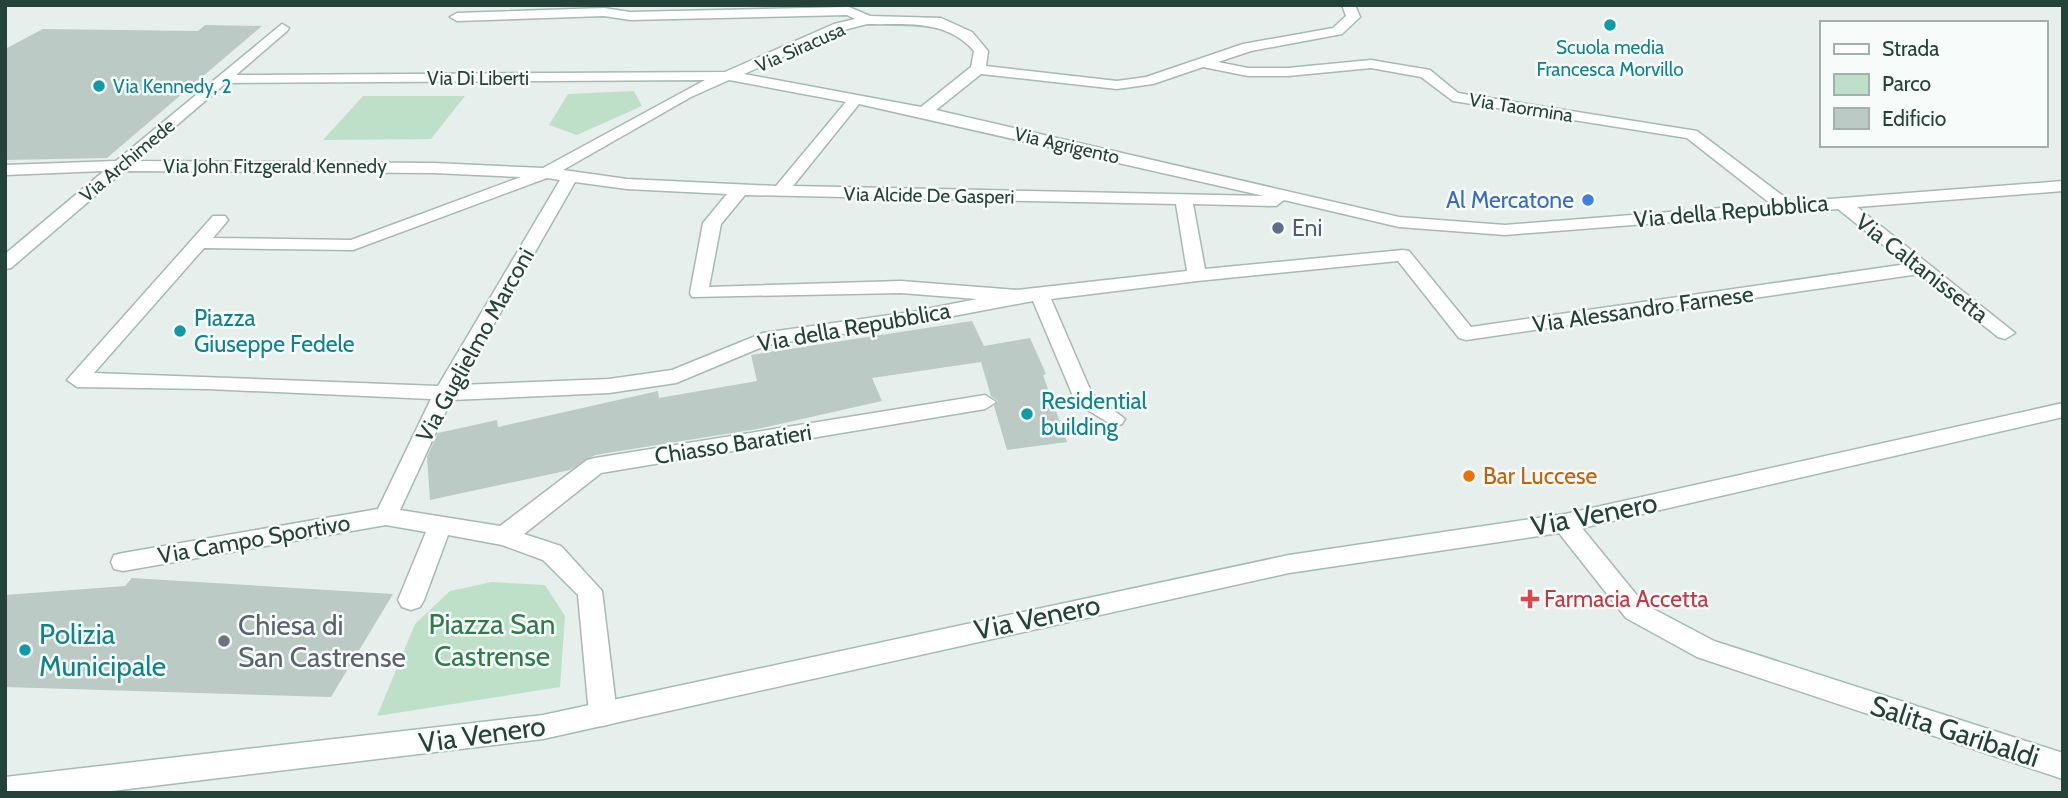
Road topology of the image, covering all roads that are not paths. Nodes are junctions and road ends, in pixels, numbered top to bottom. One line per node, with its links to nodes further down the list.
1 (471, 5): 5 (street)
2 (930, 5): 7 (street)
3 (1348, 5): 10 (street)
4 (778, 9): 5 (street); 6 (street)
5 (632, 11): 9 (street)
6 (867, 20): 7 (street, Via Siracusa); 12 (street, Via Siracusa)
7 (936, 21): 11 (street, Via Siracusa)
8 (282, 28): 13 (street, Via Archimede)
9 (609, 30)
10 (1199, 62): 11 (street); 26 (street, Via Taormina)
11 (978, 69): 15 (street)
12 (733, 76): 13 (street, Via Di Liberti); 14 (street, Via Agrigento); 18 (street, Via Siracusa)
13 (222, 79): 16 (street, Via Archimede)
14 (856, 99): 15 (street, Via Agrigento); 22 (street)
15 (924, 112): 24 (street, Via Agrigento)
16 (119, 166): 17 (street, Via John Fitzgerald Kennedy); 18 (street, Via John Fitzgerald Kennedy); 31 (street, Via Archimede)
17 (5, 170)
18 (545, 173): 19 (street, Via Alcide De Gasperi); 29 (street, Via Siracusa)
19 (570, 177): 21 (street, Via Alcide De Gasperi); 37 (street, Via Guglielmo Marconi)
20 (2063, 186): 25 (street, Via della Repubblica)
21 (740, 190): 22 (street, Via Alcide De Gasperi); 35 (street)
22 (780, 191): 23 (street, Via Alcide De Gasperi)
23 (1184, 200): 24 (street, Via Alcide De Gasperi); 33 (street)
24 (1314, 201): 28 (street, Via Agrigento)
25 (1840, 202): 26 (street, Via della Repubblica); 32 (street, Via Caltanissetta)
26 (1786, 207): 28 (street, Via della Repubblica)
27 (219, 220): 29 (street)
28 (1399, 222): 30 (street)
29 (199, 243): 37 (street, Via della Repubblica)
30 (1402, 255): 32 (street, Via Alessandro Farnese); 33 (street)
31 (5, 264)
32 (1921, 268): 36 (street, Via Caltanissetta)
33 (1197, 275): 34 (street)
34 (1040, 295): 35 (street); 40 (street)
35 (1017, 296): 37 (street, Via della Repubblica)
36 (2005, 333)
37 (444, 393): 41 (street, Via Guglielmo Marconi)
38 (985, 402): 44 (street, Chiasso Baratieri)
39 (2063, 410): 42 (street, Via Venero)
40 (1114, 419)
41 (386, 516): 43 (street, Via Campo Sportivo); 45 (street, Via Campo Sportivo)
42 (1565, 523): 47 (street, Via Venero); 48 (street, Salita Garibaldi)
43 (440, 524): 44 (street, Via Campo Sportivo); 46 (street)
44 (503, 536): 47 (street, Via Campo Sportivo)
45 (123, 562)
46 (411, 600)
47 (603, 714): 49 (street, Via Venero)
48 (2063, 766)
49 (5, 790)

